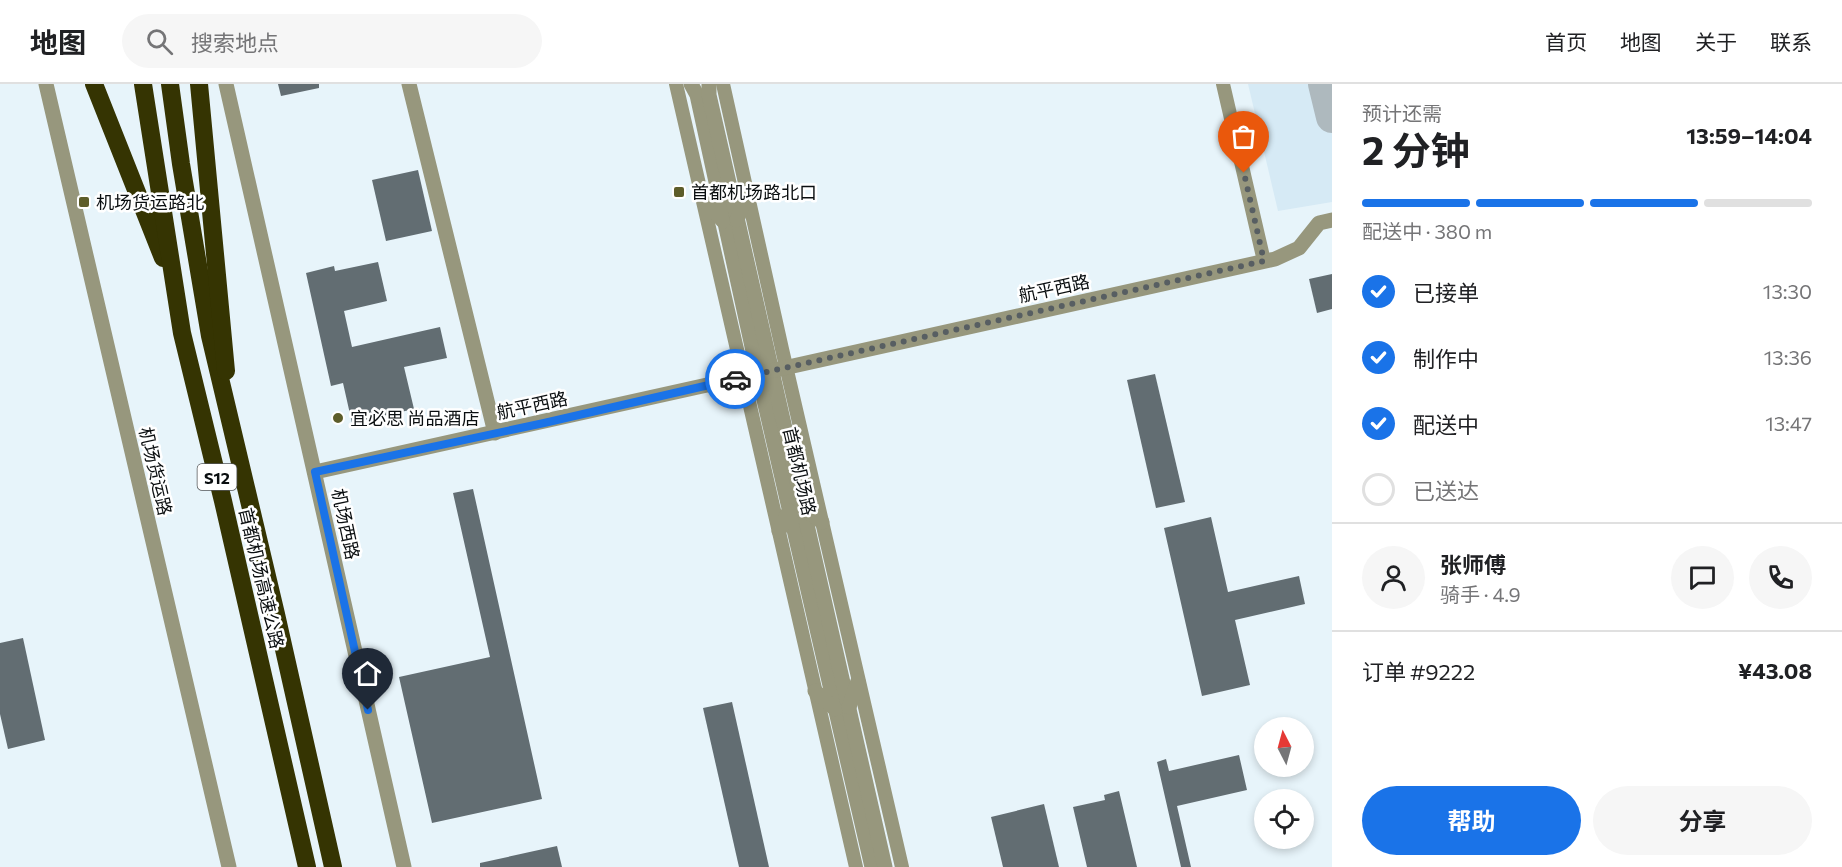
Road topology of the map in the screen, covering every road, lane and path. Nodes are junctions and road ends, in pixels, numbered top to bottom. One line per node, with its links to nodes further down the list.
1 (46, 84): 29 (street, 机场货运路)
2 (94, 84): 18 (highway)
3 (143, 84): 18 (highway, 首都机场高速公路 / S12)
4 (170, 84): 20 (highway, 首都机场高速公路 / S12)
5 (199, 84): 20 (highway)
6 (226, 84): 22 (street, 机场西路)
7 (409, 84): 21 (street)
8 (676, 84): 14 (street, 首都机场路)
9 (691, 84): 16 (street, 首都机场路)
10 (709, 84): 16 (street, 首都机场路)
11 (723, 84): 13 (street, 首都机场路)
12 (1223, 84): 17 (street)
13 (747, 193): 16 (street); 19 (street, 首都机场路)
14 (702, 200): 16 (street); 19 (street, 首都机场路)
15 (1332, 220): 17 (street, 航平西路)
16 (731, 221): 19 (street, 首都机场路)
17 (1264, 261): 19 (street, 航平西路)
18 (173, 282): 30 (highway, 首都机场高速公路 / S12)
19 (765, 372): 21 (street, 航平西路); 23 (street, 首都机场路); 24 (street, 首都机场路); 25 (street, 首都机场路)
20 (230, 420): 31 (highway, 首都机场高速公路 / S12)
21 (495, 433): 22 (street, 航平西路)
22 (315, 472): 32 (street, 机场西路)
23 (796, 509): 24 (street); 25 (street); 28 (street, 首都机场路)
24 (822, 522): 26 (street, 首都机场路)
25 (779, 531): 27 (street, 首都机场路)
26 (858, 681): 28 (street); 36 (street, 首都机场路)
27 (815, 691): 28 (street); 33 (street, 首都机场路)
28 (842, 708): 34 (street, 首都机场路); 35 (street, 首都机场路)
29 (229, 867)
30 (307, 867)
31 (333, 867)
32 (404, 867)
33 (856, 867)
34 (872, 867)
35 (885, 867)
36 (902, 867)

